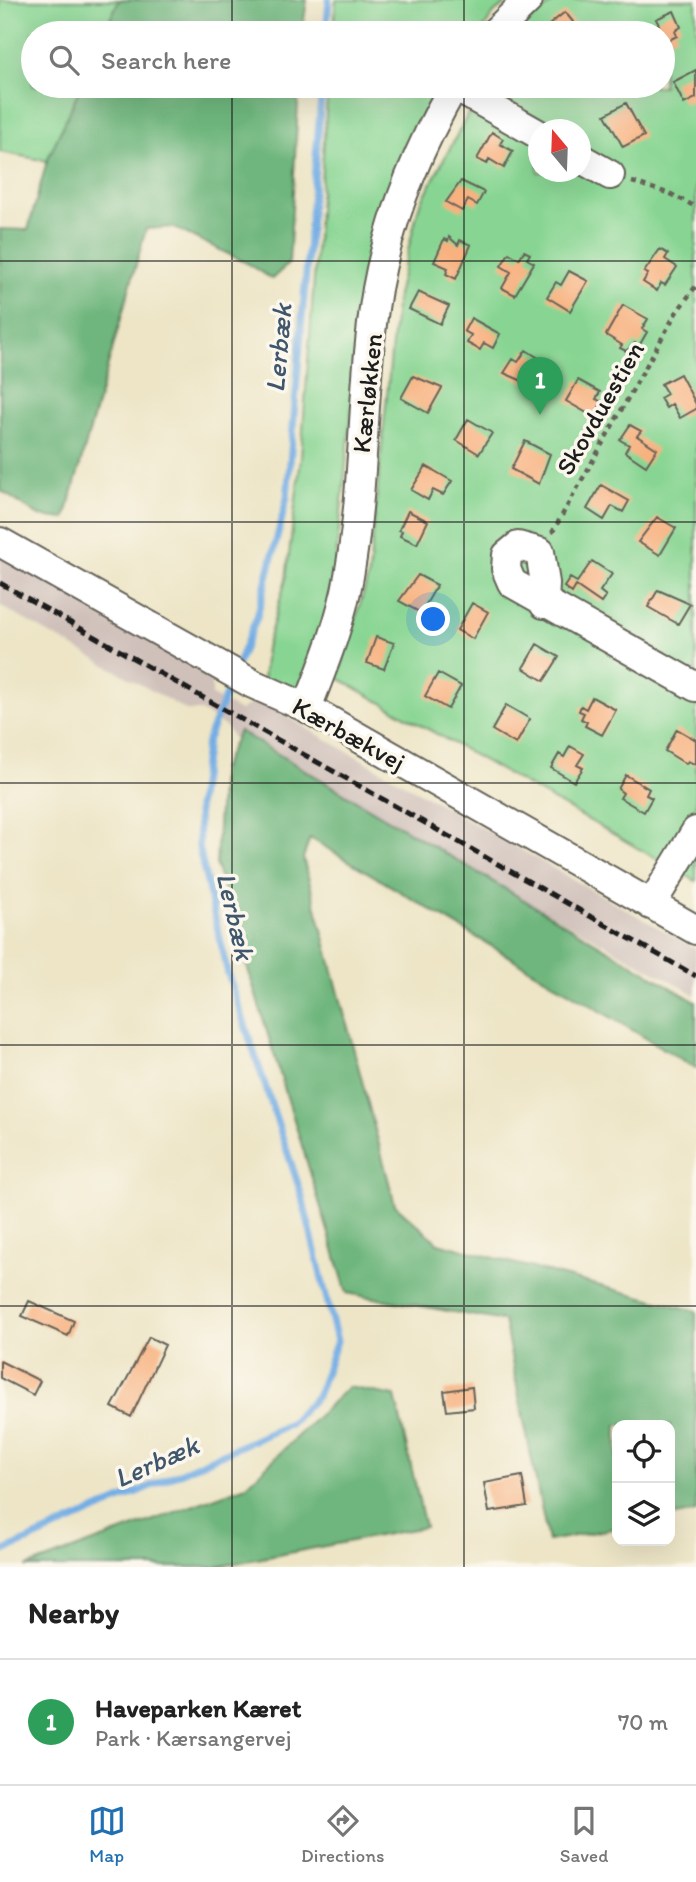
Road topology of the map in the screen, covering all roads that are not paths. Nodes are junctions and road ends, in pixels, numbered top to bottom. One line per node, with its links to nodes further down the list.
1 (528, 0): 2 (street)
2 (506, 21)
3 (447, 98): 11 (street, Kærløkken)
4 (475, 98): 5 (street, Kærløkken)
5 (528, 128)
6 (591, 164): 7 (street)
7 (610, 175)
8 (0, 542): 11 (street, Kærbækvej)
9 (544, 604): 9 (street); 10 (street)
10 (696, 687)
11 (307, 708): 13 (street, Kærbækvej)
12 (696, 831): 13 (street)
13 (652, 905): 14 (street, Kærbækvej)
14 (696, 930)

